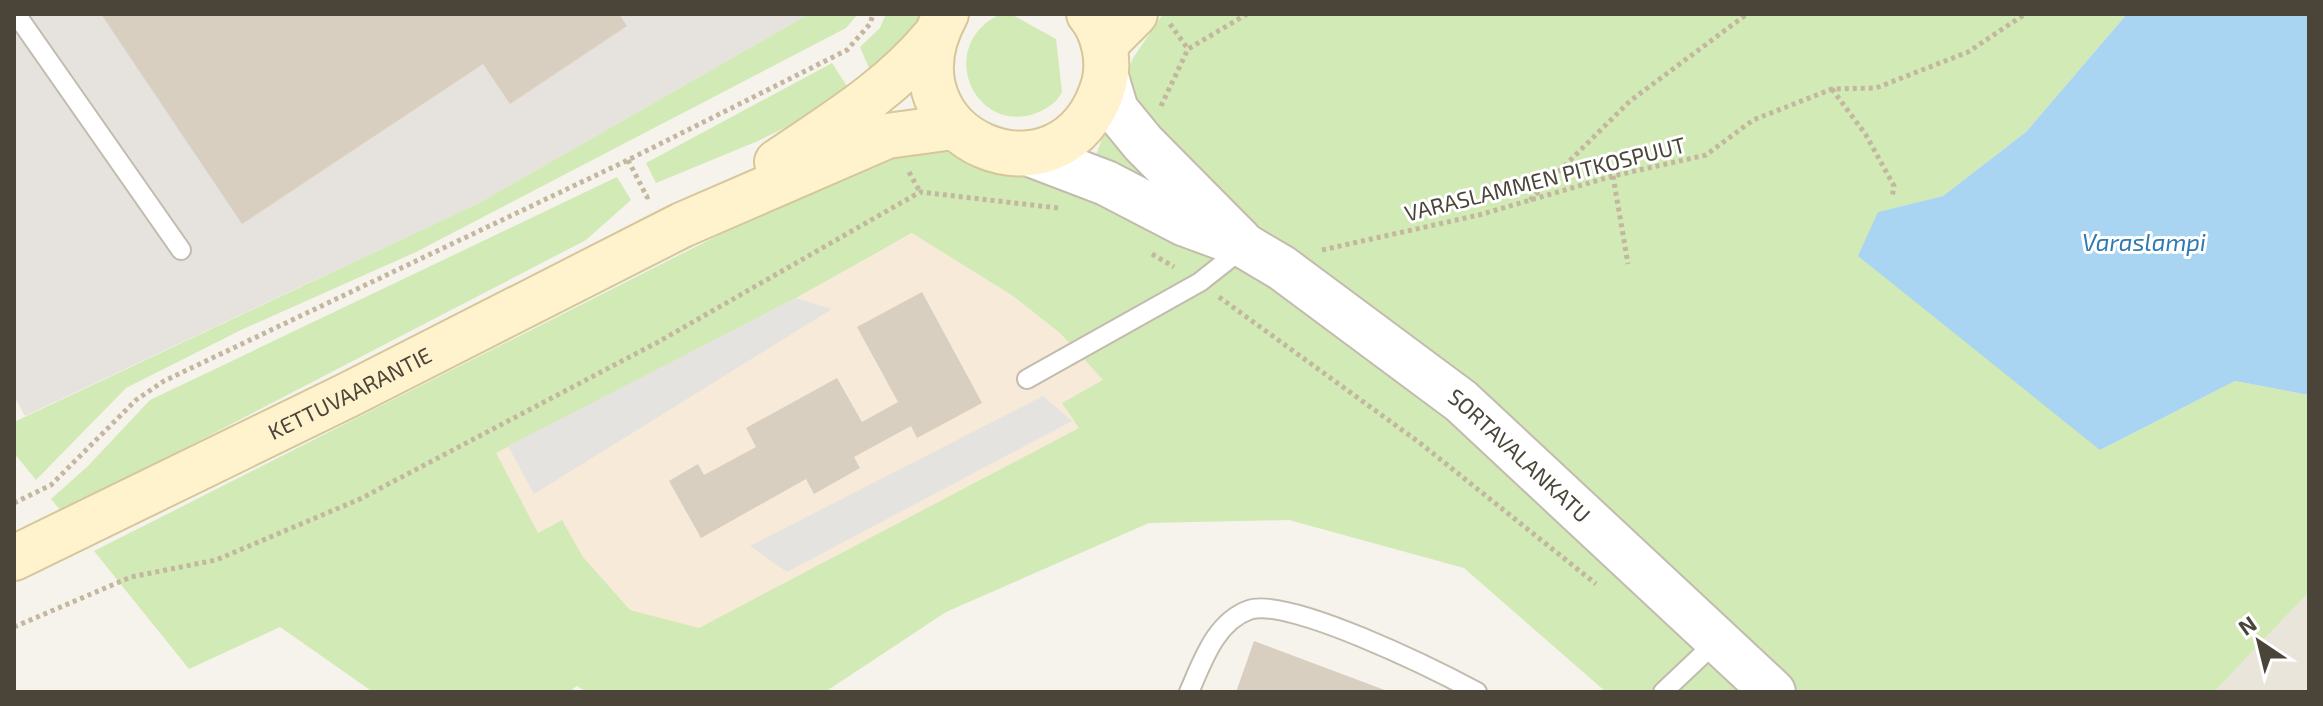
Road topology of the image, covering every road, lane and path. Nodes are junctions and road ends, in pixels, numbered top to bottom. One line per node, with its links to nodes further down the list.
1 (16, 14): 20 (lane)
2 (873, 14): 12 (path)
3 (1162, 14): 8 (path)
4 (1747, 14): 16 (path)
5 (2025, 14): 9 (path, VARASLAMMEN PITKOSPUUT)
6 (940, 25): 10 (main road); 17 (main road, KETTUVAARANTIE)
7 (1109, 37): 11 (main road); 18 (street, SORTAVALANKATU)
8 (1188, 49)
9 (1832, 89): 13 (path, VARASLAMMEN PITKOSPUUT); 15 (path)
10 (953, 127): 11 (main road); 17 (main road, KETTUVAARANTIE)
11 (1030, 154): 18 (street, SORTAVALANKATU)
12 (628, 160): 17 (path); 25 (path)
13 (1613, 176): 16 (path, VARASLAMMEN PITKOSPUUT); 22 (path)
14 (920, 192): 28 (path)
15 (1892, 198)
16 (1529, 201): 19 (path, VARASLAMMEN PITKOSPUUT)
17 (670, 209): 26 (main road, KETTUVAARANTIE)
18 (1245, 246): 23 (lane); 29 (street, SORTAVALANKATU)
19 (1326, 248)
20 (181, 250)
21 (1147, 251): 23 (path)
22 (1628, 264)
23 (1200, 282): 24 (lane); 27 (path)
24 (1027, 379)
25 (14, 503)
26 (14, 558)
27 (1607, 592)
28 (14, 627)
29 (1718, 640): 32 (lane); 33 (street, SORTAVALANKATU)
30 (1189, 692): 31 (lane)
31 (1477, 692)
32 (1663, 692)
33 (1773, 692)

